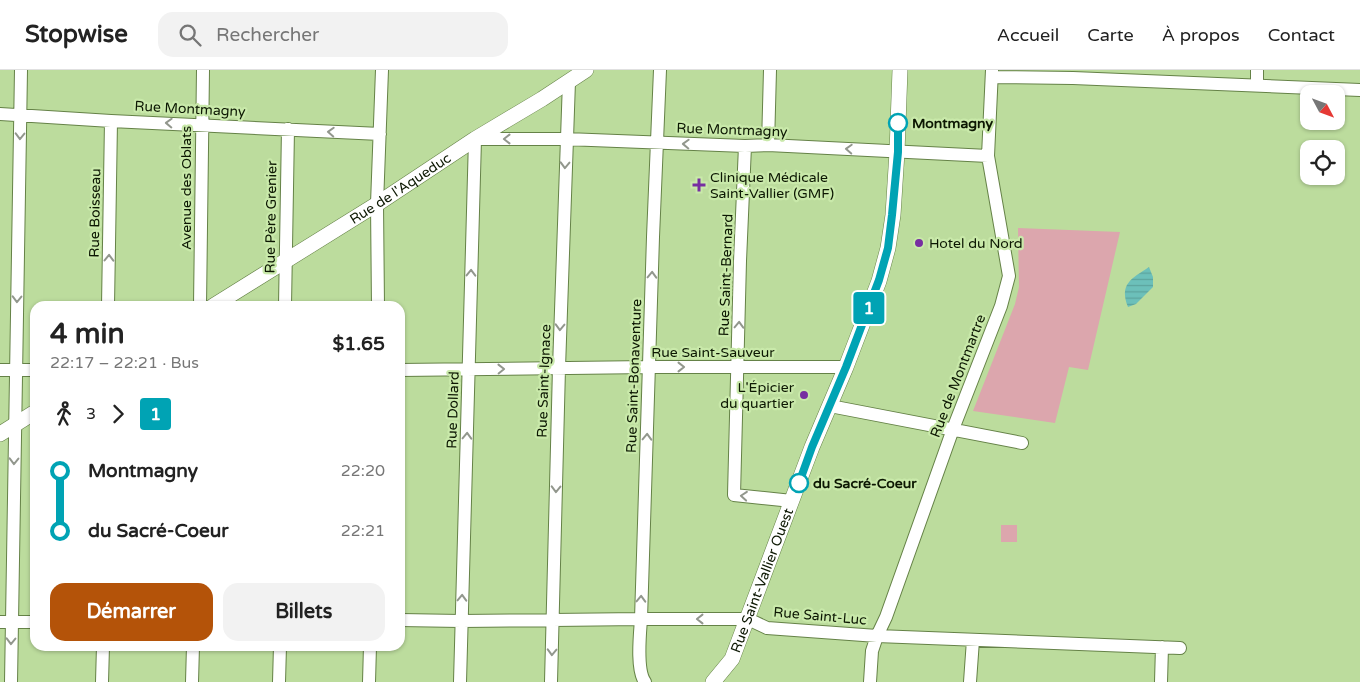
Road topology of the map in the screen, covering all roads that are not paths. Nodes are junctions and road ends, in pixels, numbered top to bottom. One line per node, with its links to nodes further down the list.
1 (21, 70): 14 (street)
2 (203, 70): 16 (street, Avenue des Oblats)
3 (382, 70): 18 (street)
4 (586, 70): 10 (street, Rue de l'Aqueduc)
5 (660, 70): 21 (street, Rue Saint-Bonaventure)
6 (770, 70): 22 (street)
7 (900, 70): 24 (street, Rue Saint-Vallier Ouest)
8 (1257, 70): 11 (street)
9 (992, 73): 11 (street); 25 (street, Rue de Montmartre)
10 (569, 81): 19 (street, Rue de l'Aqueduc); 20 (street, Rue Saint-Ignace)
11 (1257, 85): 12 (street)
12 (1360, 90)
13 (0, 114): 14 (street, Rue Montmagny)
14 (21, 114): 15 (street, Rue Montmagny); 38 (street, one-way to 38)
15 (111, 121): 16 (street, Rue Montmagny, one-way to 15); 28 (street, Rue Boisseau, one-way to 15)
16 (202, 125): 17 (street, Rue Montmagny); 29 (street, Avenue des Oblats)
17 (288, 129): 18 (street, Rue Montmagny, one-way to 17); 27 (street, Rue Père Grenier)
18 (380, 134): 26 (street)
19 (475, 139): 20 (street, Rue Montmagny, one-way to 19); 26 (street, Rue de l'Aqueduc); 41 (street, Rue Dollard, one-way to 19)
20 (566, 139): 21 (street, Rue Montmagny); 35 (street, Rue Saint-Ignace, one-way to 35)
21 (657, 143): 23 (street, Rue Montmagny, one-way to 21); 33 (street, Rue Saint-Bonaventure, one-way to 21)
22 (768, 145): 23 (street, Rue Montmagny); 24 (street, Rue Montmagny, one-way to 22)
23 (745, 146): 36 (street, Rue Saint-Bernard, one-way to 23)
24 (898, 152): 25 (street, Rue Montmagny); 34 (street, Rue Saint-Vallier Ouest)
25 (988, 156): 45 (street, Rue de Montmartre)
26 (377, 204): 27 (street, Rue de l'Aqueduc); 32 (street)
27 (285, 260): 30 (street, Rue de l'Aqueduc); 31 (street, Rue Père Grenier)
28 (108, 301)
29 (200, 301)
30 (221, 301)
31 (285, 301)
32 (378, 301)
33 (649, 367): 35 (street, Rue Saint-Sauveur); 36 (street, Rue Saint-Sauveur, one-way to 36); 49 (street, Rue Saint-Bonaventure, one-way to 33)
34 (846, 367): 36 (street, Rue Saint-Sauveur); 42 (street, Rue Saint-Vallier Ouest)
35 (559, 368): 41 (street, Rue Saint-Sauveur, one-way to 35); 52 (street, Rue Saint-Ignace, one-way to 52)
36 (738, 368): 48 (street, Rue Saint-Bernard, one-way to 36)
37 (0, 370): 38 (street)
38 (16, 370): 39 (street); 44 (street)
39 (30, 370)
40 (405, 370): 41 (street, Rue Saint-Sauveur)
41 (469, 370): 53 (street, Rue Dollard, one-way to 41)
42 (830, 406): 45 (street); 48 (street, Rue Saint-Vallier Ouest)
43 (30, 415): 44 (street)
44 (15, 424): 46 (street); 54 (street, one-way to 54)
45 (953, 429): 47 (street); 56 (street, Rue de Montmartre)
46 (0, 434)
47 (1022, 442)
48 (792, 501): 50 (street, Rue Saint-Vallier Ouest)
49 (640, 619): 50 (street, Rue Saint-Luc, one-way to 49); 52 (street, Rue Saint-Luc); 71 (street, Rue Saint-Bonaventure)
50 (748, 619): 56 (street, Rue Saint-Luc); 72 (street, Rue Saint-Vallier Ouest)
51 (405, 620): 53 (street, Rue Saint-Luc)
52 (553, 620): 53 (street, Rue Saint-Luc); 70 (street, Rue Saint-Ignace, one-way to 70)
53 (461, 621): 69 (street, Rue Dollard)
54 (6, 622): 55 (street); 64 (street, one-way to 64)
55 (30, 622)
56 (877, 636): 57 (street, Rue Saint-Luc); 73 (street, Rue de Montmartre)
57 (973, 640): 58 (street, Rue Saint-Luc); 74 (street)
58 (1162, 647): 59 (street, Rue Saint-Luc); 75 (street)
59 (1180, 648)
60 (103, 651): 65 (street)
61 (193, 651): 66 (street)
62 (280, 651): 67 (street)
63 (370, 651): 68 (street)
64 (11, 682)
65 (102, 682)
66 (192, 682)
67 (279, 682)
68 (369, 682)
69 (460, 682)
70 (551, 682)
71 (645, 682)
72 (713, 682)
73 (870, 682)
74 (970, 682)
75 (1161, 682)

